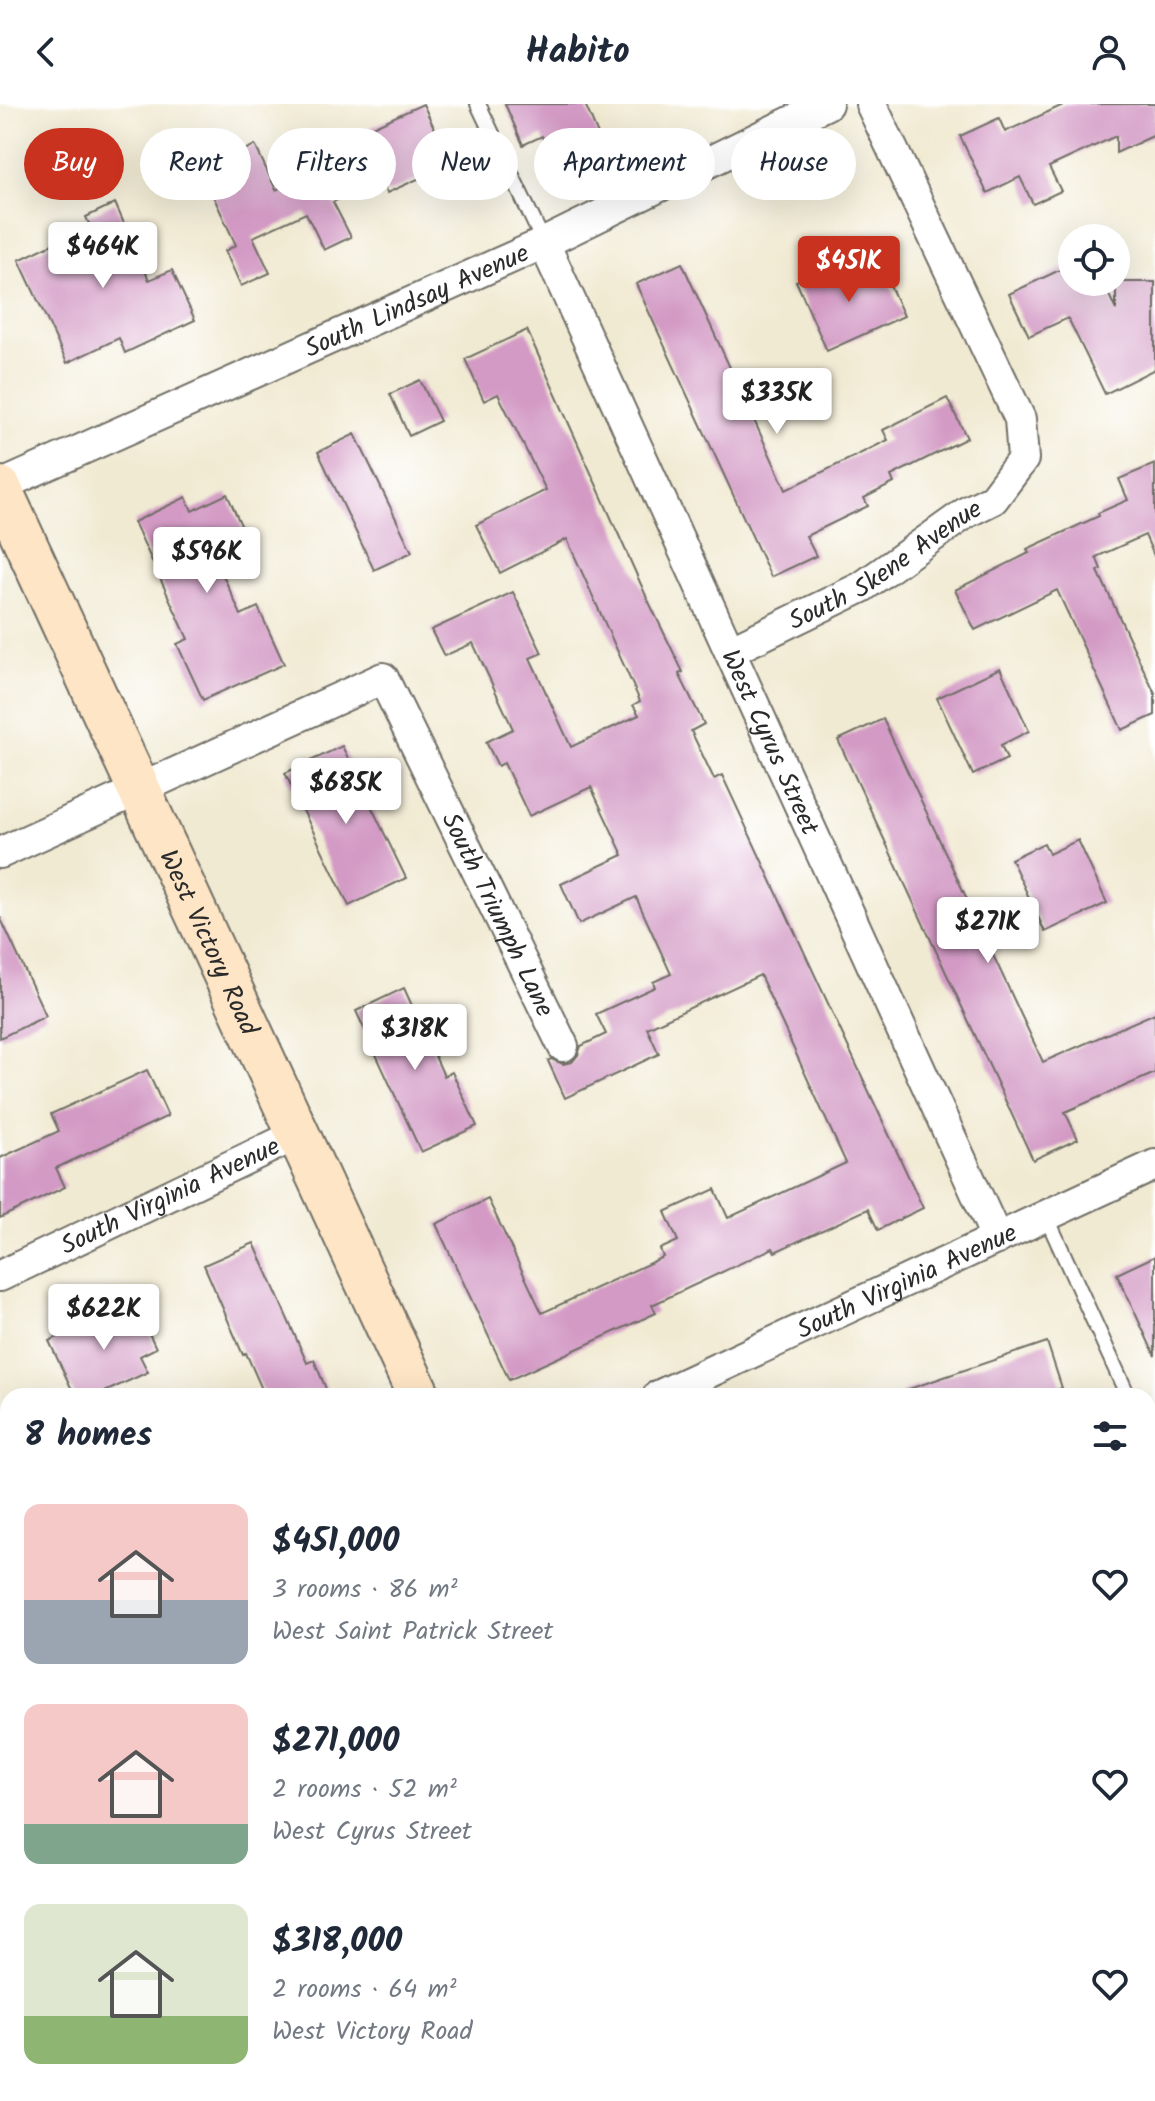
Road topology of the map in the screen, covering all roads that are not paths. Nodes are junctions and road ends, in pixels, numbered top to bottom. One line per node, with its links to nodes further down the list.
1 (478, 104): 4 (lane)
2 (827, 104): 4 (street, South Lindsay Avenue)
3 (871, 104): 6 (street, South Skene Avenue)
4 (544, 243): 5 (street, South Lindsay Avenue); 6 (street, West Cyrus Street)
5 (0, 487): 7 (street, West Victory Road)
6 (730, 651): 13 (street, West Cyrus Street)
7 (138, 788): 8 (street); 9 (street, South Triumph Lane); 10 (street, West Victory Road)
8 (0, 853)
9 (563, 1046)
10 (298, 1134): 14 (street, South Virginia Avenue); 15 (street, West Victory Road)
11 (1155, 1165): 12 (street, South Virginia Avenue)
12 (1046, 1216): 13 (street, South Virginia Avenue); 17 (lane)
13 (997, 1239): 16 (street, South Virginia Avenue)
14 (0, 1276)
15 (415, 1388)
16 (675, 1388)
17 (1124, 1388)

